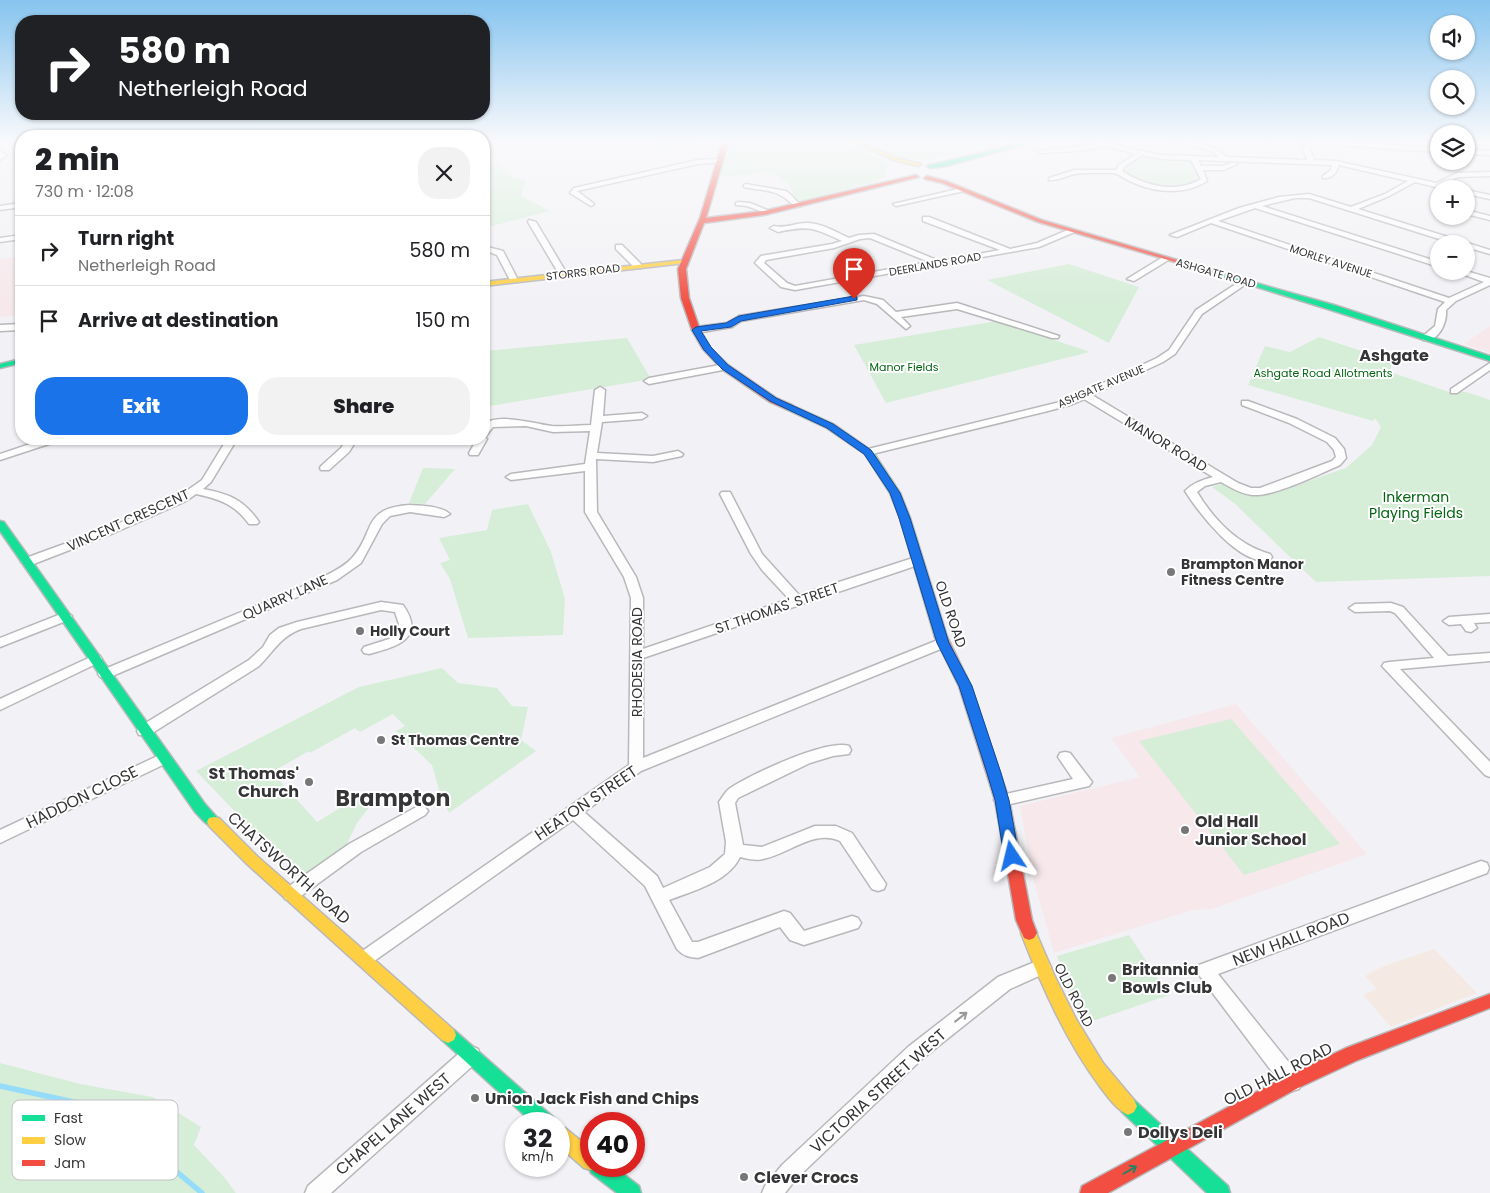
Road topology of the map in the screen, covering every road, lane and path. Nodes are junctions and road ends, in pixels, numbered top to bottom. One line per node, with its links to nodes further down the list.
1 (578, 196): 10 (street)
2 (709, 196): 24 (main road, OLD ROAD)
3 (787, 196): 14 (street)
4 (836, 196): 14 (main road)
5 (935, 196): 12 (street)
6 (976, 196): 26 (main road, ASHGATE ROAD)
7 (1289, 196): 15 (street)
8 (1306, 196): 17 (street)
9 (1385, 196): 17 (street)
10 (592, 204)
11 (738, 204): 18 (street)
12 (896, 204)
13 (15, 206): 16 (street)
14 (796, 206): 18 (main road)
15 (1256, 206): 22 (street); 39 (street)
16 (0, 208)
17 (1352, 209): 28 (street)
18 (768, 212): 24 (main road)
19 (1475, 214): 20 (street)
20 (1490, 218)
21 (926, 219): 35 (street)
22 (1212, 221): 27 (street); 49 (street, MORLEY AVENUE)
23 (532, 222): 42 (street)
24 (700, 225): 38 (main road, OLD ROAD)
25 (774, 228): 31 (street)
26 (1073, 231): 35 (street, DEERLANDS ROAD); 37 (main road, ASHGATE ROAD)
27 (1174, 234)
28 (1436, 235)
29 (15, 238): 30 (street)
30 (0, 240)
31 (847, 240): 40 (street); 40 (street, DEERLANDS ROAD)
32 (619, 247): 41 (street)
33 (1475, 247): 36 (street)
34 (490, 250): 45 (street)
35 (1009, 252): 40 (street, DEERLANDS ROAD)
36 (1490, 252)
37 (1166, 259): 44 (street); 46 (main road, ASHGATE ROAD)
38 (683, 262): 41 (main road, STORRS ROAD); 54 (main road, OLD ROAD)
39 (1430, 262)
40 (937, 264)
41 (638, 266): 42 (main road, STORRS ROAD)
42 (563, 274): 45 (main road, STORRS ROAD)
43 (1475, 277): 47 (street)
44 (1131, 279)
45 (514, 280): 48 (main road, STORRS ROAD)
46 (1245, 282): 56 (main road, ASHGATE ROAD); 65 (street, ASHGATE AVENUE)
47 (1490, 282): 49 (street)
48 (490, 283)
49 (1450, 301): 56 (street)
50 (894, 315): 51 (street); 54 (street); 55 (street)
51 (906, 326)
52 (15, 327): 53 (street)
53 (0, 328)
54 (696, 330): 61 (main road, OLD ROAD)
55 (1055, 336)
56 (1426, 338): 57 (main road, ASHGATE ROAD)
57 (1490, 359)
58 (15, 363): 59 (main road)
59 (0, 366)
60 (1490, 366): 64 (street)
61 (725, 367): 62 (street); 74 (main road, OLD ROAD)
62 (649, 381)
63 (600, 390): 68 (street, RHODESIA ROAD)
64 (1454, 391)
65 (1085, 395): 74 (street, ASHGATE AVENUE); 81 (street, MANOR ROAD)
66 (1246, 403): 81 (street, MANOR ROAD)
67 (642, 416): 68 (street)
68 (596, 424): 69 (street); 78 (street, RHODESIA ROAD)
69 (490, 425)
70 (36, 445): 77 (street)
71 (228, 445): 82 (street, VINCENT CRESCENT)
72 (348, 445): 79 (street)
73 (479, 445): 75 (street)
74 (868, 452): 88 (main road, OLD ROAD)
75 (474, 454)
76 (678, 454): 78 (street)
77 (0, 457)
78 (591, 461): 80 (street); 98 (street, RHODESIA ROAD)
79 (325, 468)
80 (511, 477)
81 (1221, 478): 87 (street)
82 (195, 491): 85 (street); 89 (street, VINCENT CRESCENT)
83 (726, 494): 90 (street)
84 (444, 514): 102 (street, QUARRY LANE)
85 (254, 522)
86 (0, 524): 89 (main road, CHATSWORTH ROAD)
87 (1266, 557)
88 (917, 561): 90 (street, ST THOMAS' STREET); 96 (main road, OLD ROAD)
89 (28, 562): 92 (main road, CHATSWORTH ROAD)
90 (797, 600): 98 (street, ST THOMAS' STREET)
91 (1364, 611): 101 (street)
92 (66, 616): 95 (street); 100 (main road, CHATSWORTH ROAD)
93 (1490, 618): 94 (street)
94 (1449, 620)
95 (0, 643)
96 (943, 643): 108 (street, HEATON STREET); 110 (main road, OLD ROAD)
97 (369, 650): 104 (street)
98 (637, 655): 108 (street, RHODESIA ROAD)
99 (1490, 657): 101 (street)
100 (95, 659): 102 (main road, CHATSWORTH ROAD); 103 (street)
101 (1445, 661): 109 (street)
102 (105, 674): 104 (main road, CHATSWORTH ROAD)
103 (0, 705)
104 (144, 731): 107 (main road, CHATSWORTH ROAD)
105 (844, 750): 114 (street)
106 (1065, 757): 110 (street)
107 (164, 758): 113 (street, HADDON CLOSE); 117 (main road, CHATSWORTH ROAD)
108 (636, 767): 112 (street, HEATON STREET)
109 (1490, 771)
110 (1002, 800): 121 (main road, OLD ROAD)
111 (420, 811): 117 (street)
112 (573, 811): 118 (street); 120 (street, HEATON STREET)
113 (0, 837)
114 (735, 850): 116 (street); 118 (street)
115 (1481, 868): 124 (street, NEW HALL ROAD)
116 (878, 884)
117 (291, 894): 120 (main road, CHATSWORTH ROAD)
118 (660, 896): 119 (street)
119 (852, 923)
120 (364, 959): 123 (main road, CHATSWORTH ROAD)
121 (1042, 967): 127 (main road, OLD ROAD); 132 (street, VICTORIA STREET WEST, one-way to 121)
122 (1490, 1001): 124 (main road, OLD HALL ROAD)
123 (471, 1055): 125 (main road, CHATSWORTH ROAD); 130 (street, CHAPEL LANE WEST)
124 (1292, 1082): 127 (main road, OLD HALL ROAD)
125 (535, 1112)
126 (570, 1143): 128 (main road)
127 (1172, 1149): 133 (main road, OLD HALL ROAD, one-way to 127); 134 (main road, OLD ROAD)
128 (580, 1151)
129 (612, 1177): 131 (main road)
130 (315, 1193)
131 (632, 1193)
132 (772, 1193)
133 (1089, 1193)
134 (1221, 1193)

